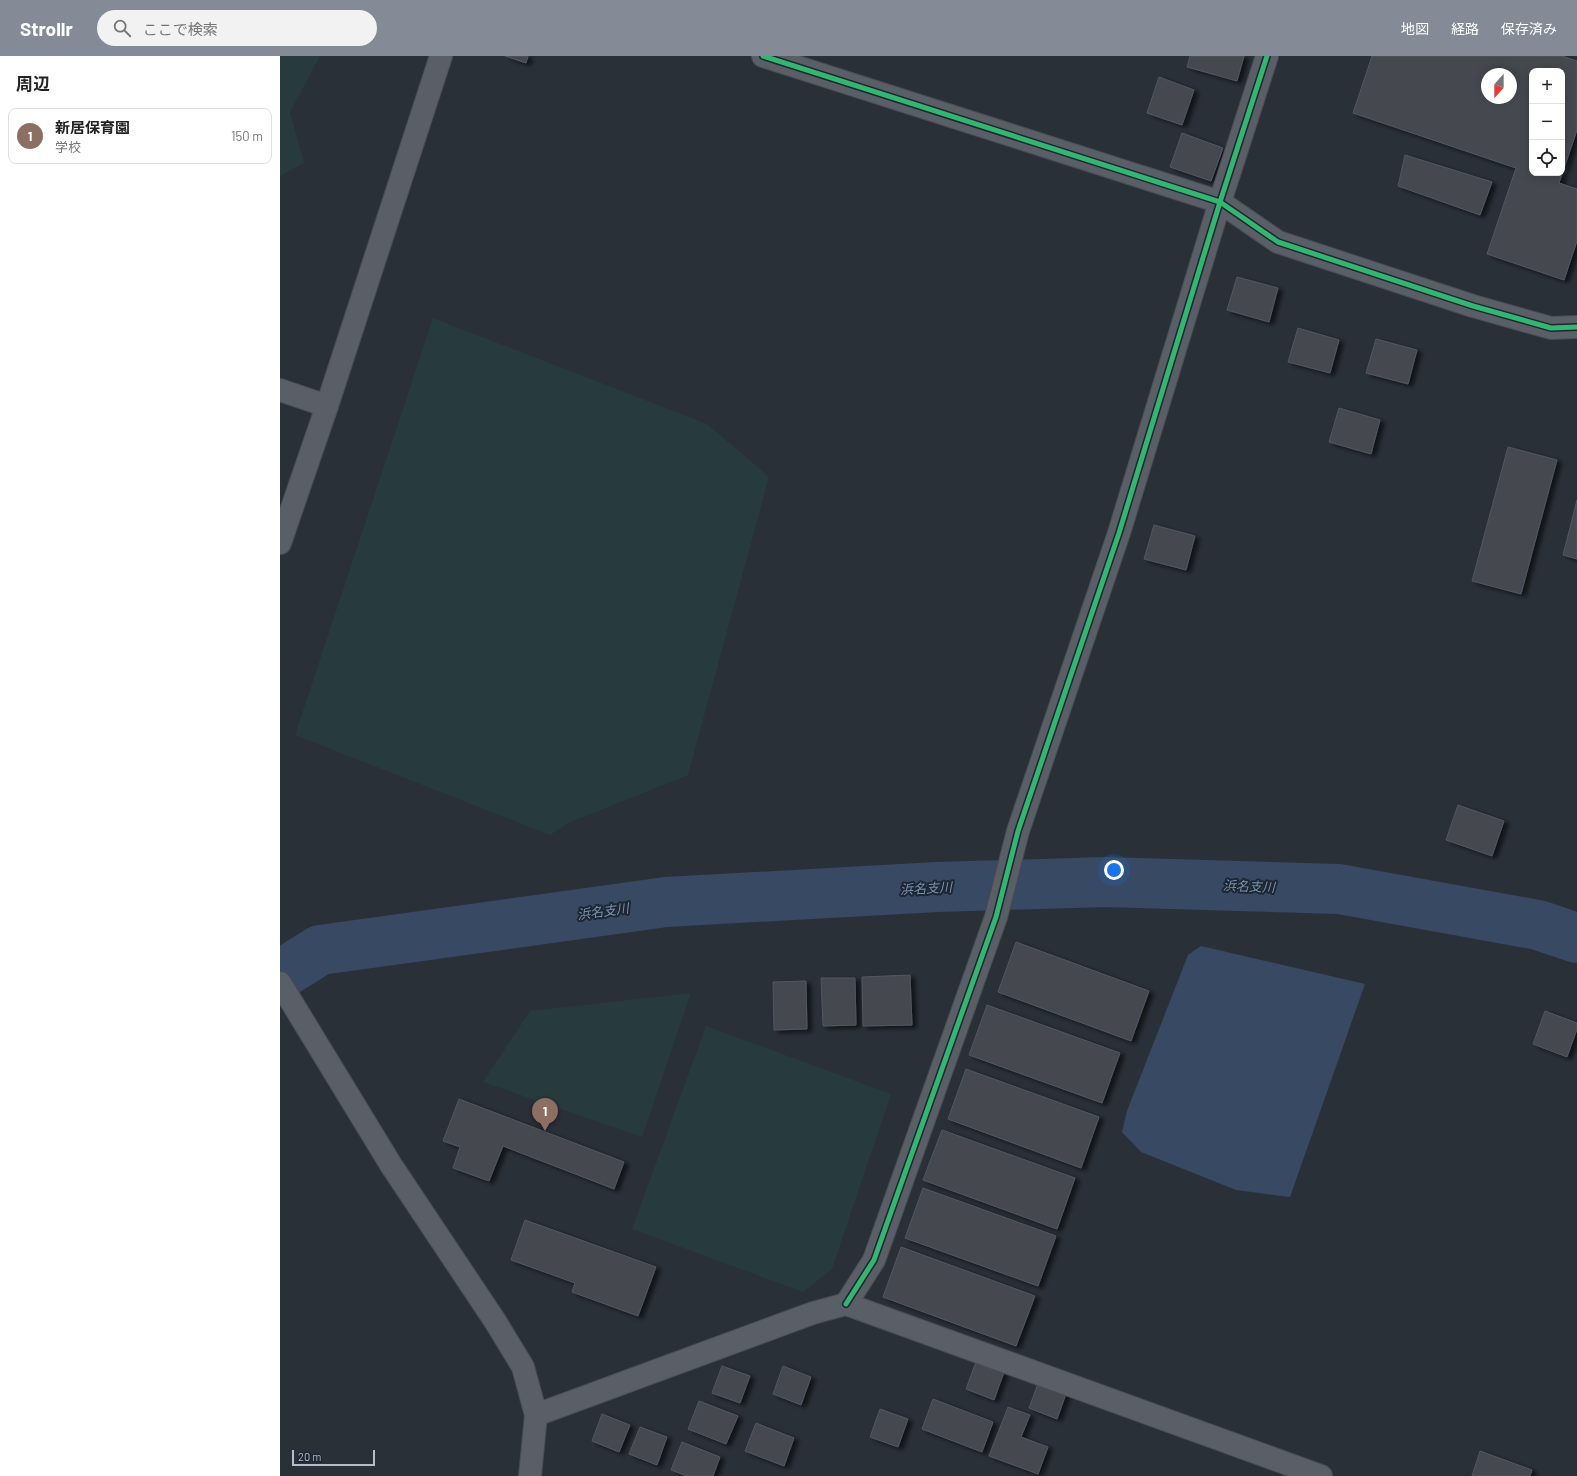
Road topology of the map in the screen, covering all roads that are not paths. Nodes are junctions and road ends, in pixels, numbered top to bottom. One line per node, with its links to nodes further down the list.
1 (441, 56): 7 (street)
2 (763, 56): 4 (street)
3 (1267, 56): 4 (street)
4 (1220, 202): 5 (street); 10 (street)
5 (1577, 327)
6 (280, 390): 7 (street)
7 (327, 406): 8 (street)
8 (280, 543)
9 (285, 991): 11 (street)
10 (846, 1304): 11 (street); 13 (street)
11 (536, 1415): 12 (street)
12 (530, 1476)
13 (1321, 1476)

